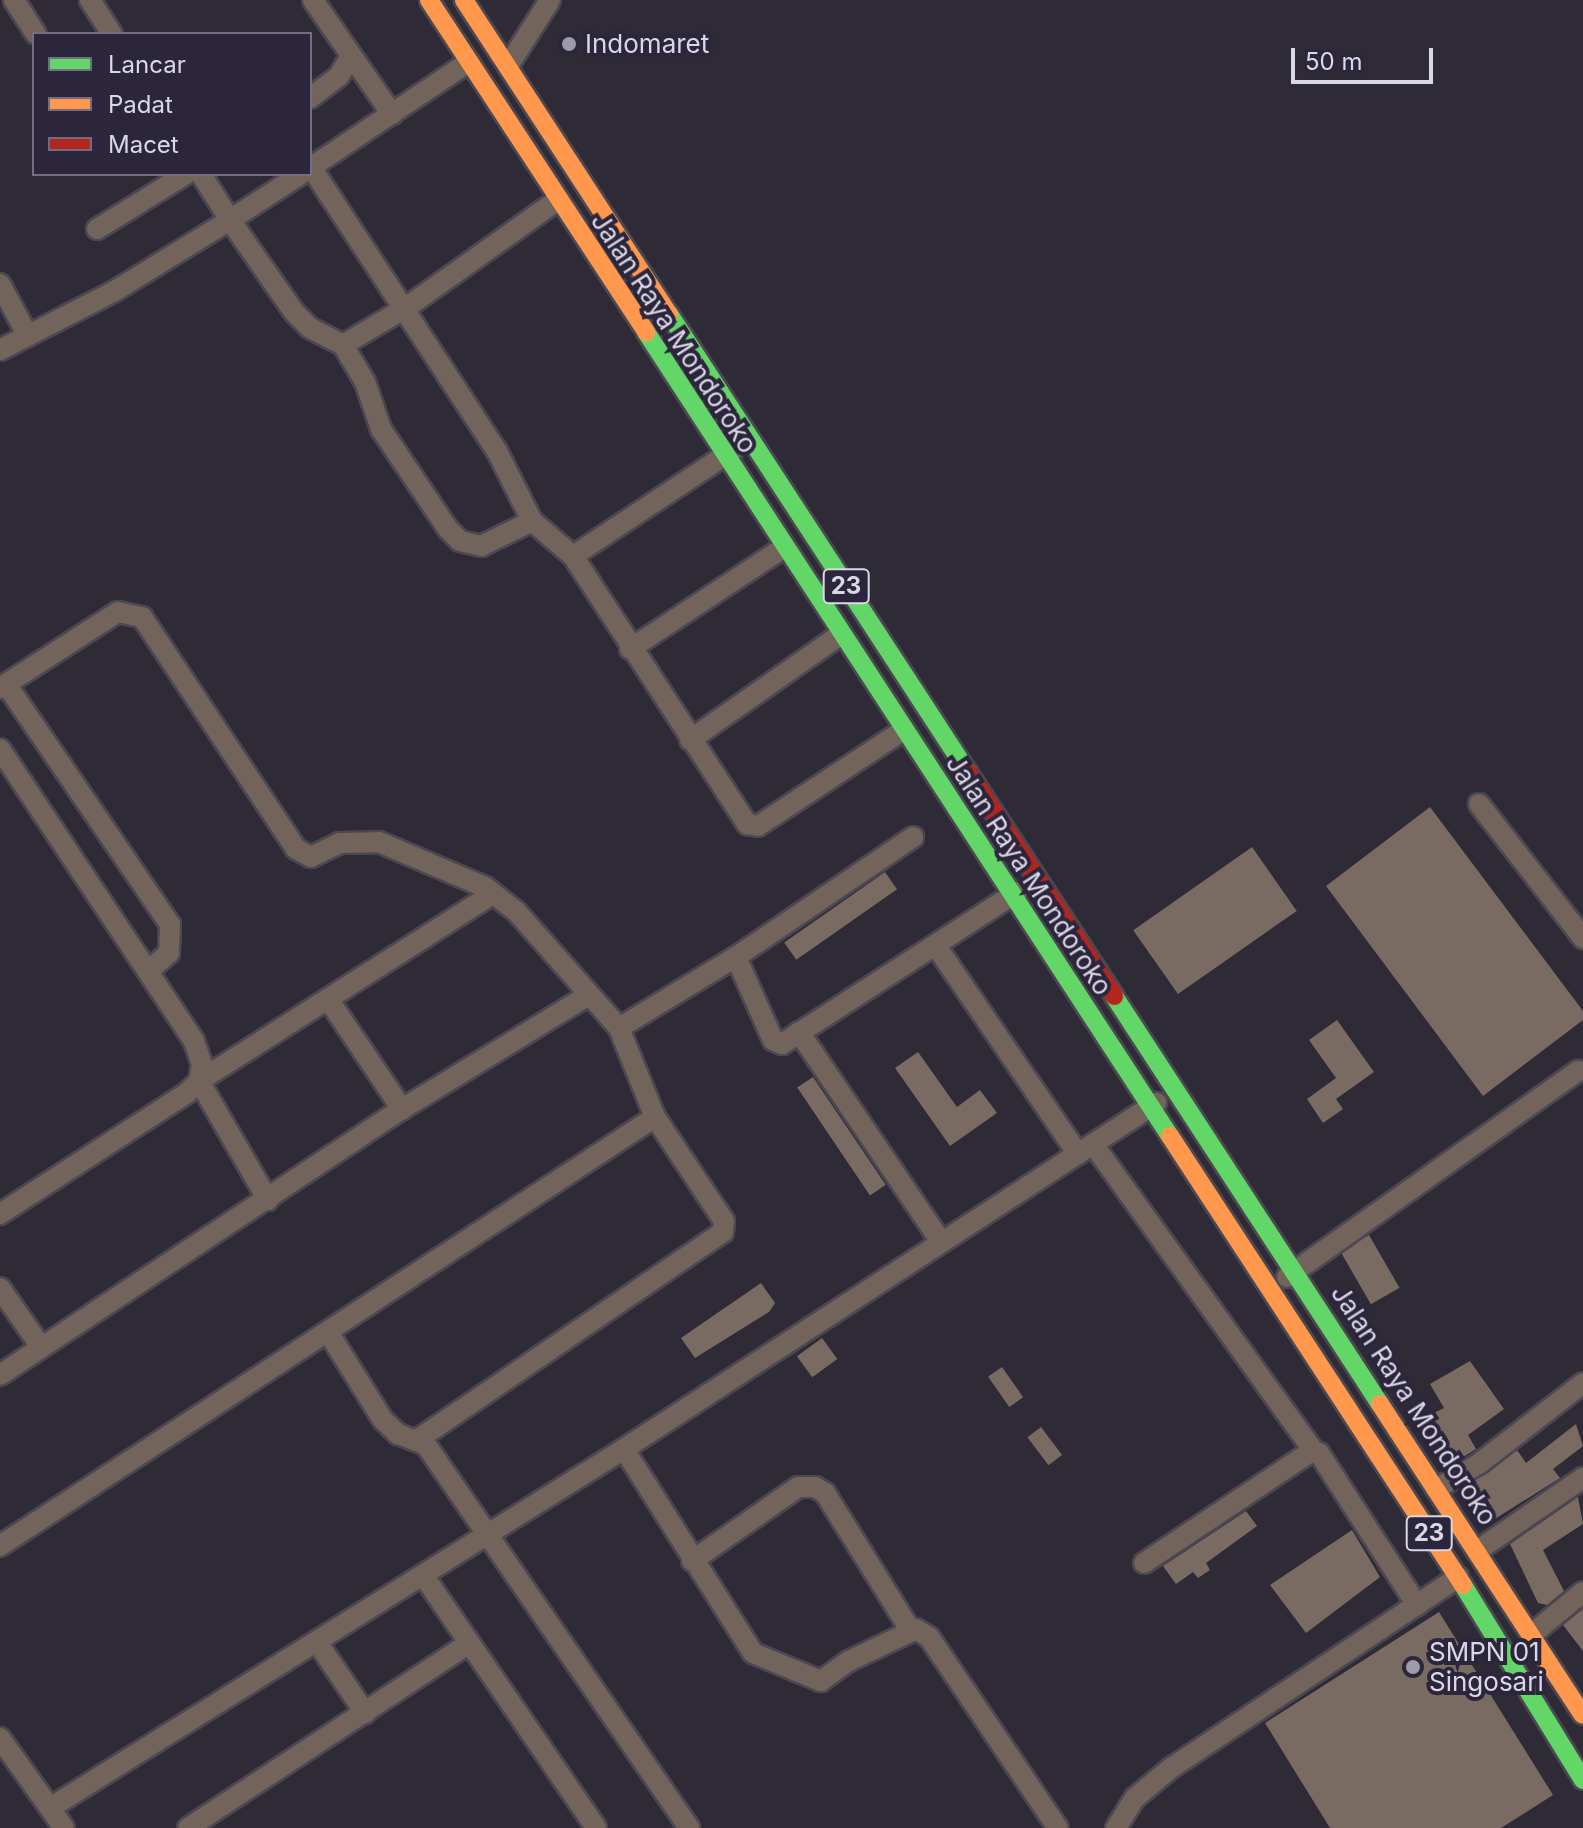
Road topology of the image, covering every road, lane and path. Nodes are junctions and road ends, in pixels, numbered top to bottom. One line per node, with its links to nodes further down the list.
1 (14, 0): 7 (street)
2 (90, 0): 8 (street)
3 (313, 0): 9 (street)
4 (429, 0): 10 (highway, Jalan Raya Mondoroko / 23)
5 (464, 0): 11 (highway, Jalan Raya Mondoroko / 23)
6 (550, 0): 11 (street)
7 (35, 32)
8 (111, 32)
9 (351, 56): 12 (street); 13 (street)
10 (469, 62): 13 (street); 17 (highway, Jalan Raya Mondoroko / 23)
11 (508, 66): 14 (highway, Jalan Raya Mondoroko / 23)
12 (312, 96)
13 (392, 114): 15 (street)
14 (565, 156): 17 (highway); 29 (highway, Jalan Raya Mondoroko / 23)
15 (312, 167)
16 (312, 171): 25 (street)
17 (539, 174): 21 (highway, Jalan Raya Mondoroko / 23)
18 (183, 176): 23 (street)
19 (202, 176): 22 (street)
20 (298, 176): 22 (street)
21 (556, 201): 25 (street); 30 (highway, Jalan Raya Mondoroko / 23)
22 (230, 220): 26 (street); 27 (street)
23 (97, 229)
24 (0, 284): 26 (street)
25 (407, 307): 27 (street); 31 (street)
26 (28, 336): 28 (street)
27 (343, 345): 31 (street)
28 (0, 350)
29 (750, 438): 30 (street); 38 (highway, Jalan Raya Mondoroko / 23)
30 (723, 456): 32 (highway, Jalan Raya Mondoroko / 23); 33 (street)
31 (532, 521): 33 (street)
32 (783, 548): 34 (highway, Jalan Raya Mondoroko / 23); 35 (street)
33 (573, 556): 35 (street)
34 (840, 635): 37 (highway, Jalan Raya Mondoroko / 23); 39 (street)
35 (630, 649): 39 (street)
36 (3, 686): 45 (street); 50 (street)
37 (902, 731): 39 (street); 41 (highway, Jalan Raya Mondoroko / 23)
38 (942, 733): 41 (highway); 44 (highway, Jalan Raya Mondoroko / 23)
39 (690, 740)
40 (0, 749): 50 (street)
41 (915, 751): 46 (highway, Jalan Raya Mondoroko / 23)
42 (1479, 804): 47 (street)
43 (913, 837): 49 (street)
44 (1038, 878): 46 (street); 57 (highway, Jalan Raya Mondoroko / 23)
45 (493, 894): 51 (street); 52 (street)
46 (1012, 896): 48 (street); 58 (highway, Jalan Raya Mondoroko / 23)
47 (1583, 938)
48 (936, 946): 54 (street); 61 (street)
49 (728, 962): 53 (street); 54 (street)
50 (148, 971): 56 (street)
51 (589, 995): 53 (street); 59 (street)
52 (328, 999): 56 (street); 59 (street)
53 (619, 1028): 60 (street)
54 (799, 1032): 64 (street)
55 (1578, 1071): 65 (street)
56 (199, 1081): 62 (street); 63 (street)
57 (1178, 1090): 58 (street); 65 (highway, Jalan Raya Mondoroko / 23)
58 (1151, 1106): 61 (street); 67 (highway, Jalan Raya Mondoroko / 23)
59 (402, 1109): 62 (street)
60 (655, 1117): 68 (street); 72 (street)
61 (1086, 1149): 64 (street); 74 (street)
62 (268, 1200): 69 (street)
63 (0, 1214)
64 (941, 1242): 73 (street)
65 (1296, 1270): 67 (street); 76 (highway, Jalan Raya Mondoroko / 23)
66 (0, 1288): 69 (street)
67 (1271, 1289): 83 (highway, Jalan Raya Mondoroko / 23)
68 (328, 1332): 72 (street); 78 (street)
69 (41, 1347): 70 (street)
70 (0, 1375)
71 (1583, 1383): 76 (street)
72 (417, 1440): 77 (street)
73 (624, 1449): 77 (street); 80 (street)
74 (1314, 1452): 81 (street); 85 (street)
75 (1583, 1478): 79 (street)
76 (1436, 1489): 79 (highway, Jalan Raya Mondoroko / 23)
77 (484, 1536): 82 (street); 98 (street)
78 (0, 1546)
79 (1477, 1551): 87 (highway, Jalan Raya Mondoroko / 23)
80 (692, 1561): 86 (street); 86 (street)
81 (1144, 1563)
82 (423, 1575): 88 (street); 89 (street)
83 (1458, 1577): 85 (street); 93 (highway, Jalan Raya Mondoroko / 23)
84 (1583, 1592): 87 (street)
85 (1417, 1605): 100 (street)
86 (909, 1628): 99 (street)
87 (1531, 1635): 91 (highway, Jalan Raya Mondoroko / 23)
88 (317, 1642): 90 (street); 94 (street)
89 (470, 1643): 90 (street); 97 (street)
90 (365, 1713): 96 (street)
91 (1583, 1715)
92 (0, 1738): 94 (street)
93 (1583, 1780)
94 (50, 1808): 95 (street)
95 (64, 1828)
96 (188, 1828)
97 (596, 1828)
98 (689, 1828)
99 (1058, 1828)
100 (1116, 1828)

